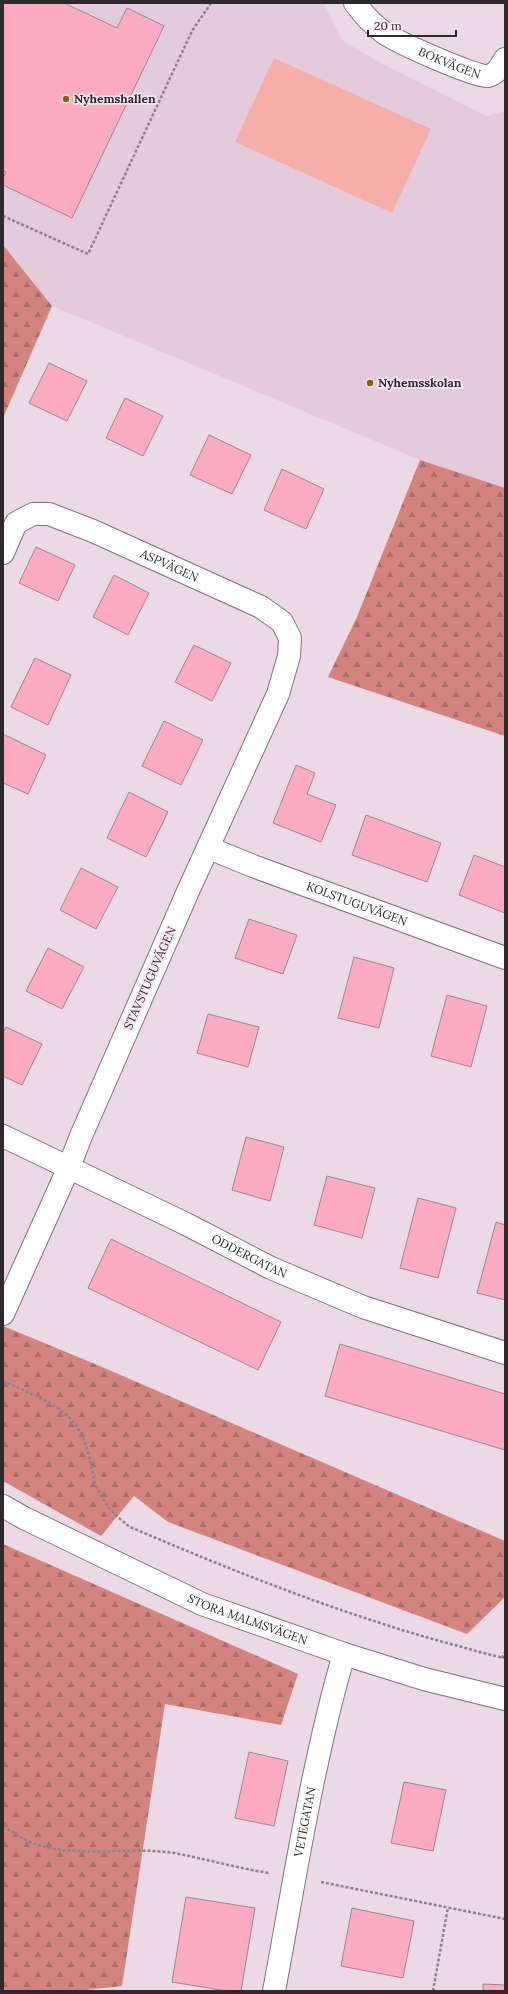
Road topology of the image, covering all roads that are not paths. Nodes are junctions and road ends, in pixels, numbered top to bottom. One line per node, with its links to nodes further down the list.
1 (355, 3): 2 (street, BOKVÄGEN)
2 (505, 59)
3 (3, 553): 4 (street, ASPVÄGEN)
4 (289, 641): 5 (street, STAVSTUGUVÄGEN)
5 (209, 848): 6 (street, KOLSTUGUVÄGEN); 8 (street, STAVSTUGUVÄGEN)
6 (505, 958)
7 (3, 1136): 8 (street, ODDERGATAN)
8 (69, 1167): 9 (street, STAVSTUGUVÄGEN); 10 (street, ODDERGATAN)
9 (3, 1314)
10 (505, 1353)
11 (3, 1506): 12 (street, STORA MALMSVÄGEN)
12 (344, 1654): 13 (street, STORA MALMSVÄGEN); 14 (street, VETEGATAN)
13 (505, 1699)
14 (274, 1991)

